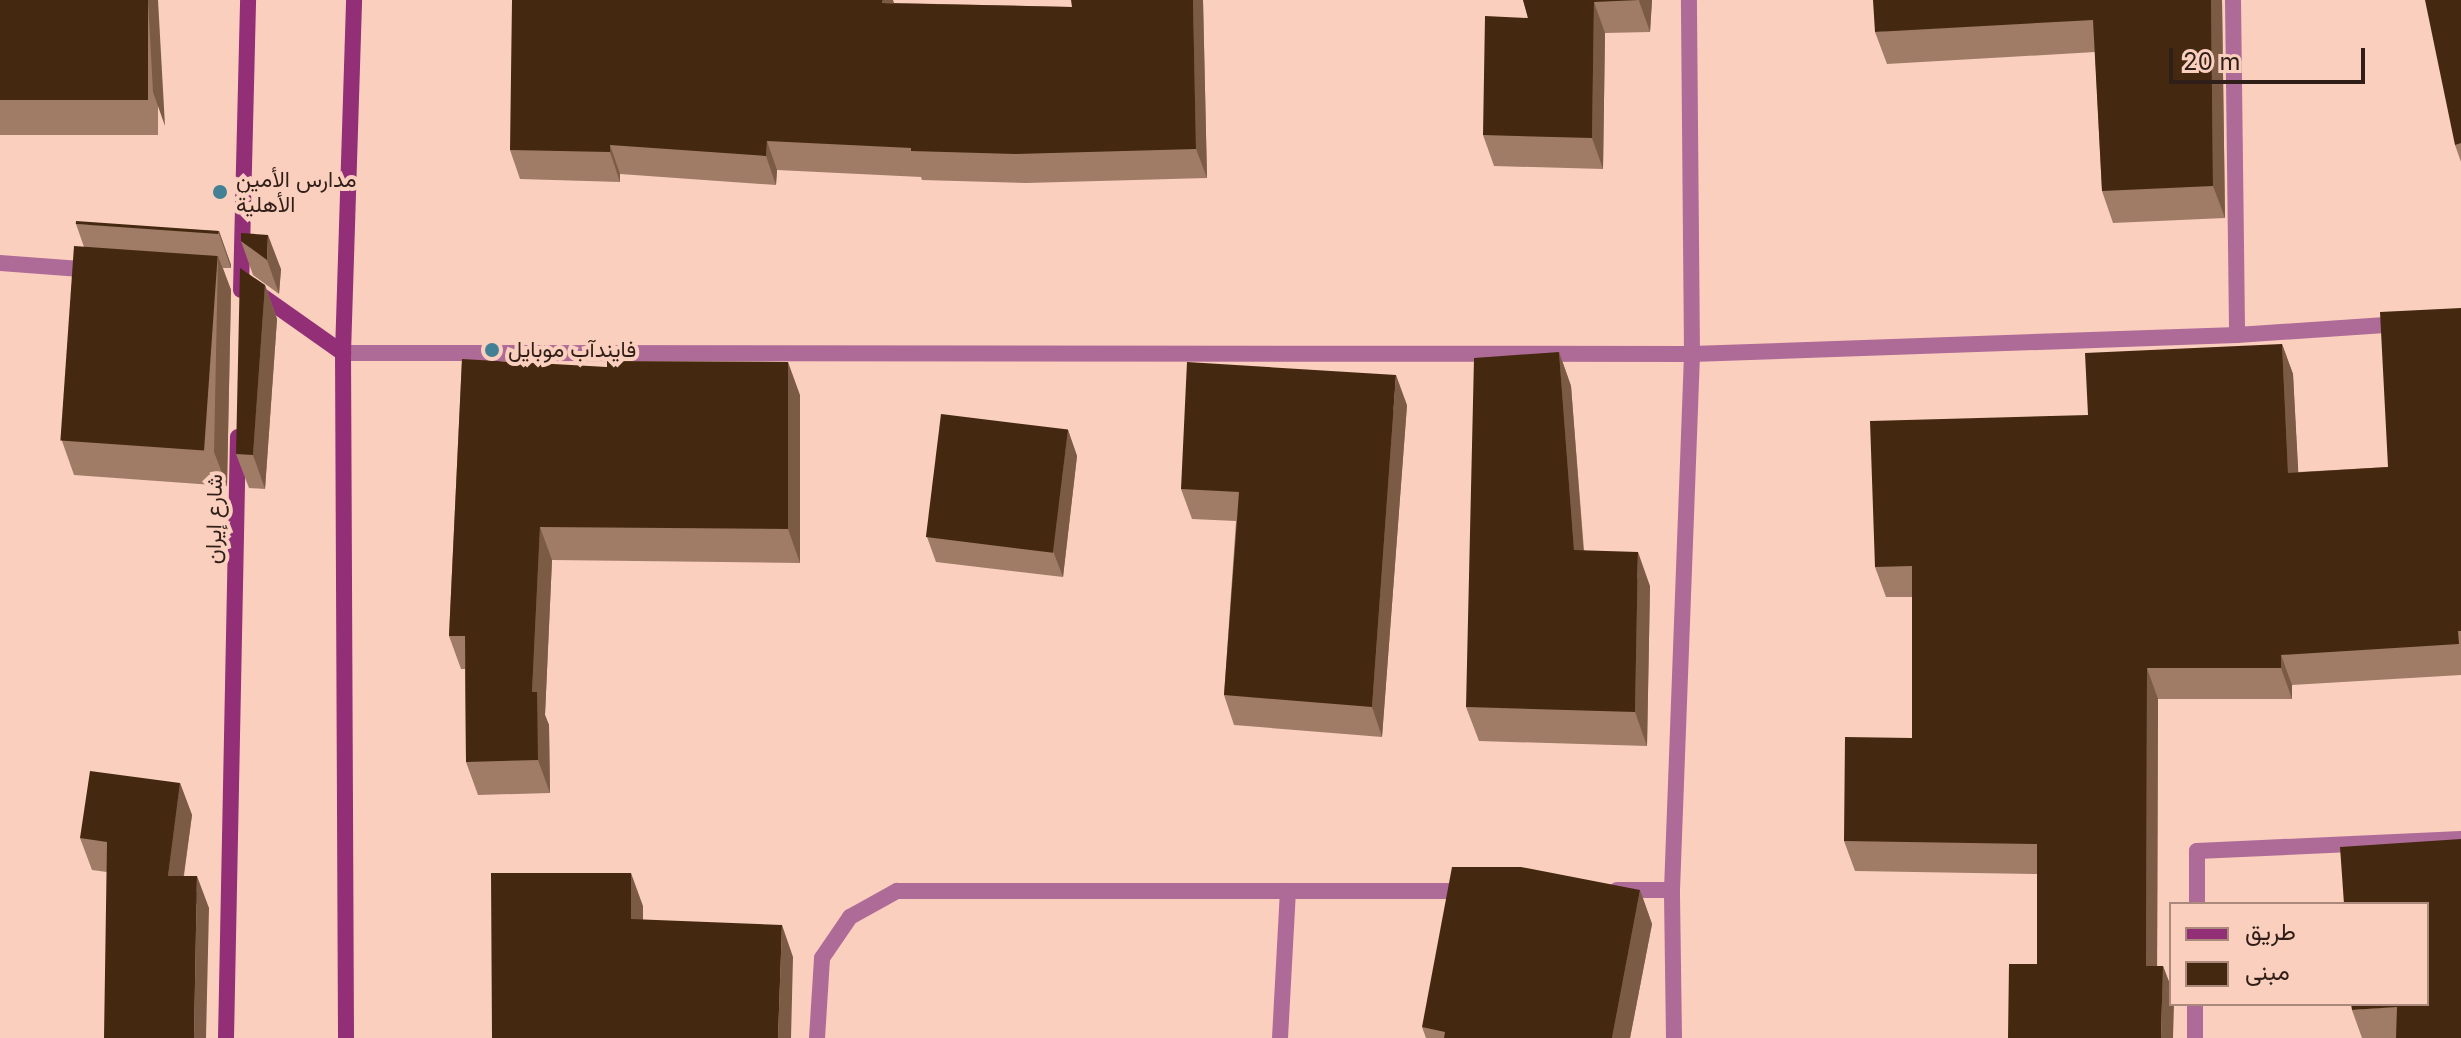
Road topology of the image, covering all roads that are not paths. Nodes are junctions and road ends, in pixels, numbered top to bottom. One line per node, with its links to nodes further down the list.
1 (248, 0): 7 (street)
2 (354, 0): 11 (street)
3 (1689, 0): 12 (street)
4 (2233, 0): 10 (street)
5 (0, 263): 6 (street)
6 (105, 271)
7 (233, 280): 8 (street); 11 (street)
8 (240, 312)
9 (2416, 323): 10 (street)
10 (2237, 335): 12 (street)
11 (343, 353): 12 (street); 22 (street)
12 (1692, 354): 15 (street)
13 (238, 422): 21 (street, شارع إيران)
14 (2461, 839): 19 (street)
15 (1672, 890): 17 (street); 25 (street)
16 (1480, 891): 18 (street)
17 (1592, 891)
18 (1288, 892): 23 (street); 24 (street)
19 (2197, 902)
20 (2195, 1006): 26 (street)
21 (226, 1038)
22 (346, 1038)
23 (817, 1038)
24 (1280, 1038)
25 (1674, 1038)
26 (2195, 1038)

